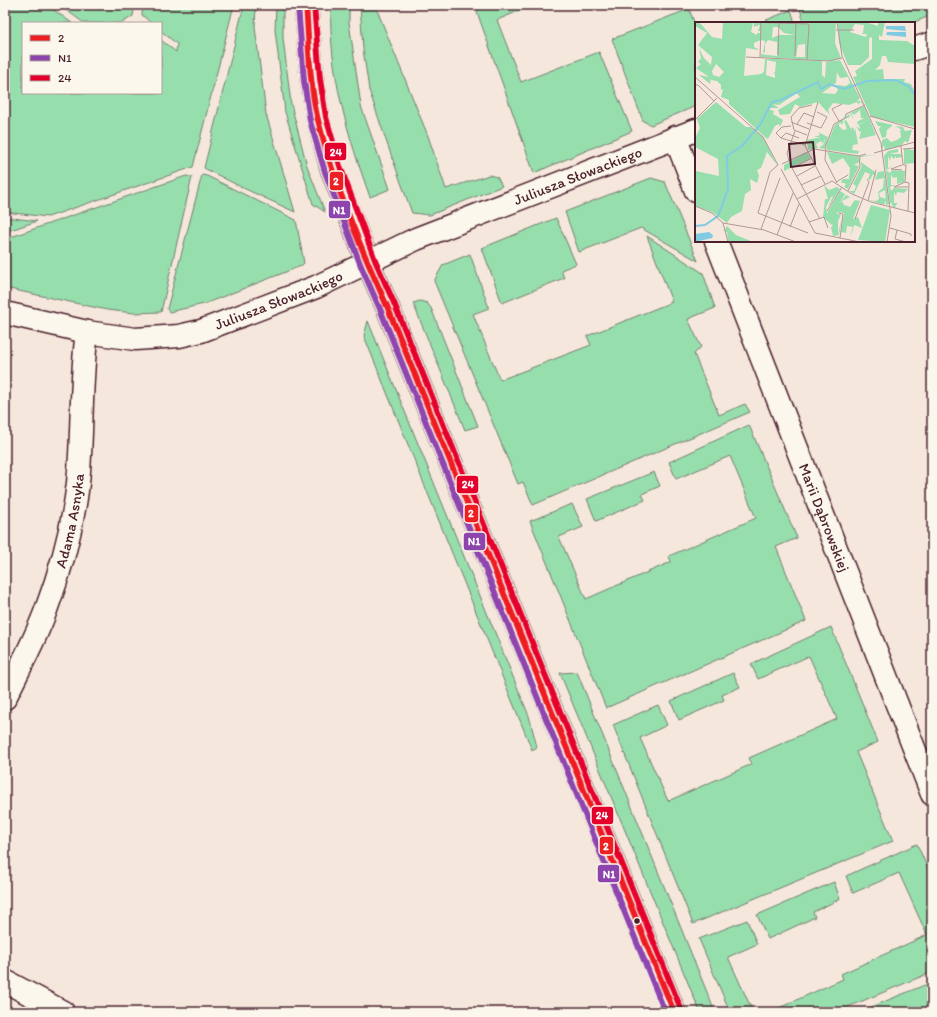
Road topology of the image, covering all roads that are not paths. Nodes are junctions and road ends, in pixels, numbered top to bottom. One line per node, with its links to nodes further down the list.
1 (306, 5): 8 (street)
2 (932, 43): 3 (street)
3 (915, 49)
4 (695, 130): 5 (street, Juliusza Słowackiego)
5 (675, 138): 6 (street); 8 (street, Juliusza Słowackiego)
6 (695, 188)
7 (716, 242): 12 (street, Marii Dąbrowskiej)
8 (368, 263): 10 (street, Juliusza Słowackiego); 15 (street)
9 (5, 313): 10 (street, Juliusza Słowackiego)
10 (87, 332): 11 (street, Adama Asnyka)
11 (5, 698)
12 (932, 794)
13 (5, 981): 14 (street)
14 (62, 1012)
15 (674, 1012)

